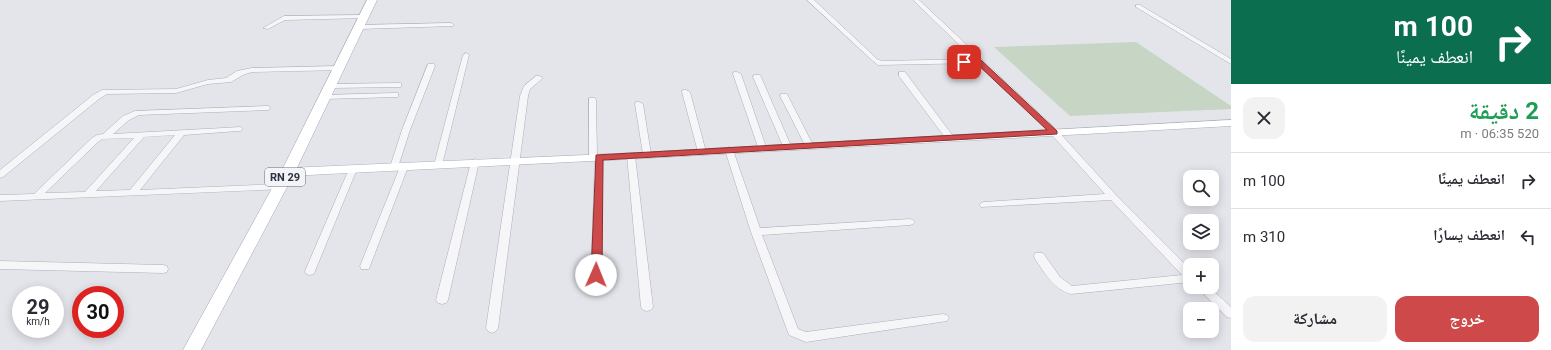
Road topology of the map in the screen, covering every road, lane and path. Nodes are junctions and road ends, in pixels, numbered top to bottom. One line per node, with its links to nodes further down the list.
1 (372, 0): 5 (main road, RN 29)
2 (810, 0): 9 (street)
3 (916, 0): 9 (street)
4 (1138, 6): 10 (street)
5 (362, 22): 6 (street); 7 (street); 12 (main road, RN 29)
6 (451, 25)
7 (266, 28)
8 (466, 55): 42 (street)
9 (978, 61): 27 (street)
10 (1231, 62)
11 (431, 66): 43 (street)
12 (339, 68): 18 (main road, RN 29); 46 (street)
13 (737, 74): 34 (street)
14 (902, 74): 31 (street)
15 (756, 77): 33 (street)
16 (539, 78): 40 (street)
17 (398, 85): 18 (street)
18 (327, 91): 20 (street); 45 (main road, RN 29)
19 (686, 92): 36 (street)
20 (395, 95)
21 (784, 96): 32 (street)
22 (592, 100): 39 (street)
23 (639, 104): 37 (street)
24 (266, 108): 30 (street)
25 (1231, 123): 27 (main road)
26 (238, 129): 28 (street)
27 (1054, 132): 31 (main road); 51 (street)
28 (180, 134): 29 (street); 48 (street)
29 (141, 135): 30 (street); 49 (street)
30 (106, 136): 50 (street)
31 (950, 138): 32 (main road)
32 (809, 145): 33 (main road)
33 (787, 146): 34 (main road)
34 (762, 147): 35 (main road)
35 (728, 150): 36 (main road); 55 (street)
36 (702, 152): 37 (main road)
37 (646, 154): 38 (main road)
38 (631, 156): 39 (main road); 66 (street)
39 (596, 157): 40 (main road); 62 (street)
40 (515, 160): 41 (main road); 69 (street)
41 (475, 162): 42 (main road); 65 (street)
42 (438, 165): 43 (main road)
43 (399, 167): 44 (main road); 58 (street)
44 (353, 169): 45 (main road); 61 (street)
45 (288, 172): 47 (main road, RN 29)
46 (0, 175)
47 (280, 187): 48 (street); 70 (main road, RN 29)
48 (134, 191): 49 (street)
49 (89, 193): 50 (street)
50 (38, 195): 52 (street)
51 (1113, 197): 53 (street); 60 (street)
52 (0, 198)
53 (984, 204)
54 (910, 222): 55 (street)
55 (756, 232): 68 (street)
56 (1039, 256): 63 (street)
57 (0, 265): 59 (street)
58 (365, 266)
59 (164, 269)
60 (1183, 270)
61 (310, 271)
62 (596, 275)
63 (1183, 278)
64 (1210, 294): 67 (street)
65 (442, 300)
66 (647, 307)
67 (1231, 314)
68 (943, 318)
69 (492, 328)
70 (192, 350)

